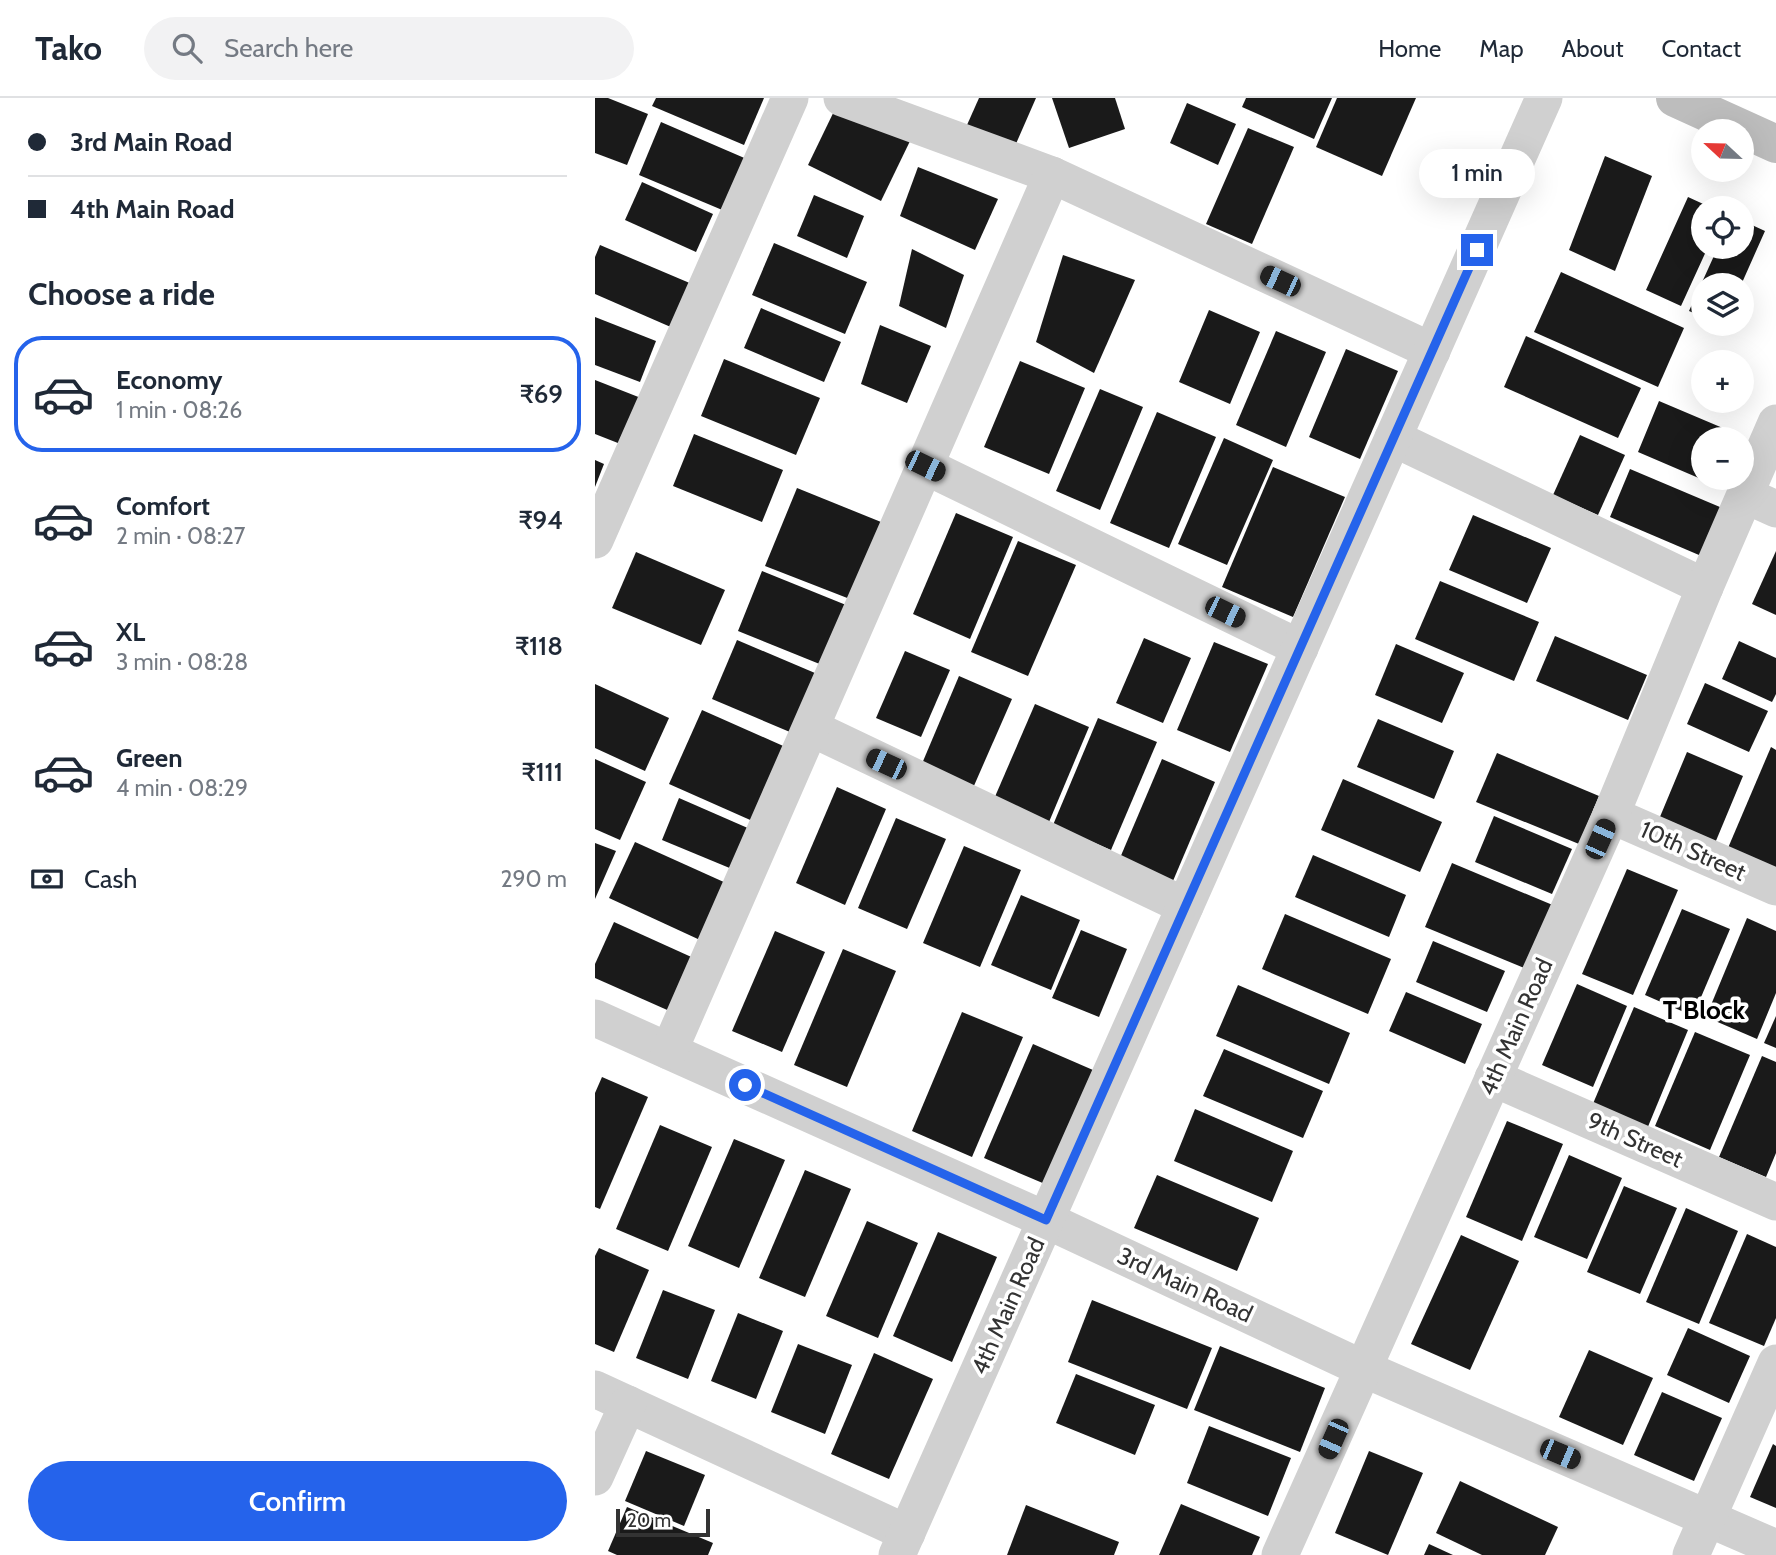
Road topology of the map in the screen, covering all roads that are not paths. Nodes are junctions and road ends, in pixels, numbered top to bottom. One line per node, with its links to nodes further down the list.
1 (790, 98): 12 (street)
2 (842, 98): 6 (street)
3 (1544, 98): 7 (street, 4th Main Road)
4 (1675, 98): 5 (main road)
5 (1776, 144)
6 (1052, 175): 7 (street); 10 (street)
7 (1432, 351): 9 (street, 4th Main Road)
8 (1776, 424): 11 (street, 4th Main Road)
9 (1393, 438): 13 (street); 14 (street, 4th Main Road)
10 (925, 466): 14 (street); 15 (street)
11 (1761, 502): 13 (street, 4th Main Road)
12 (595, 540)
13 (1705, 587): 16 (street, 4th Main Road)
14 (1300, 648): 18 (street, 4th Main Road)
15 (811, 728): 18 (street); 20 (street)
16 (1611, 815): 17 (street, 10th Street); 21 (street, 4th Main Road)
17 (1776, 887)
18 (1185, 906): 23 (street, 4th Main Road)
19 (595, 1018): 20 (street, 3rd Main Road)
20 (669, 1051): 23 (street, 3rd Main Road)
21 (1493, 1078): 22 (street, 9th Street); 25 (street, 4th Main Road)
22 (1776, 1202)
23 (1046, 1220): 25 (street, 3rd Main Road); 30 (street, 4th Main Road)
24 (1776, 1363): 29 (street)
25 (1364, 1369): 29 (street, 3rd Main Road); 32 (street, 4th Main Road)
26 (595, 1389): 27 (street)
27 (628, 1404): 28 (street); 30 (street)
28 (595, 1477)
29 (1707, 1518): 31 (street, 3rd Main Road); 33 (street)
30 (902, 1544)
31 (1776, 1549)
32 (1280, 1555)
33 (1691, 1555)

